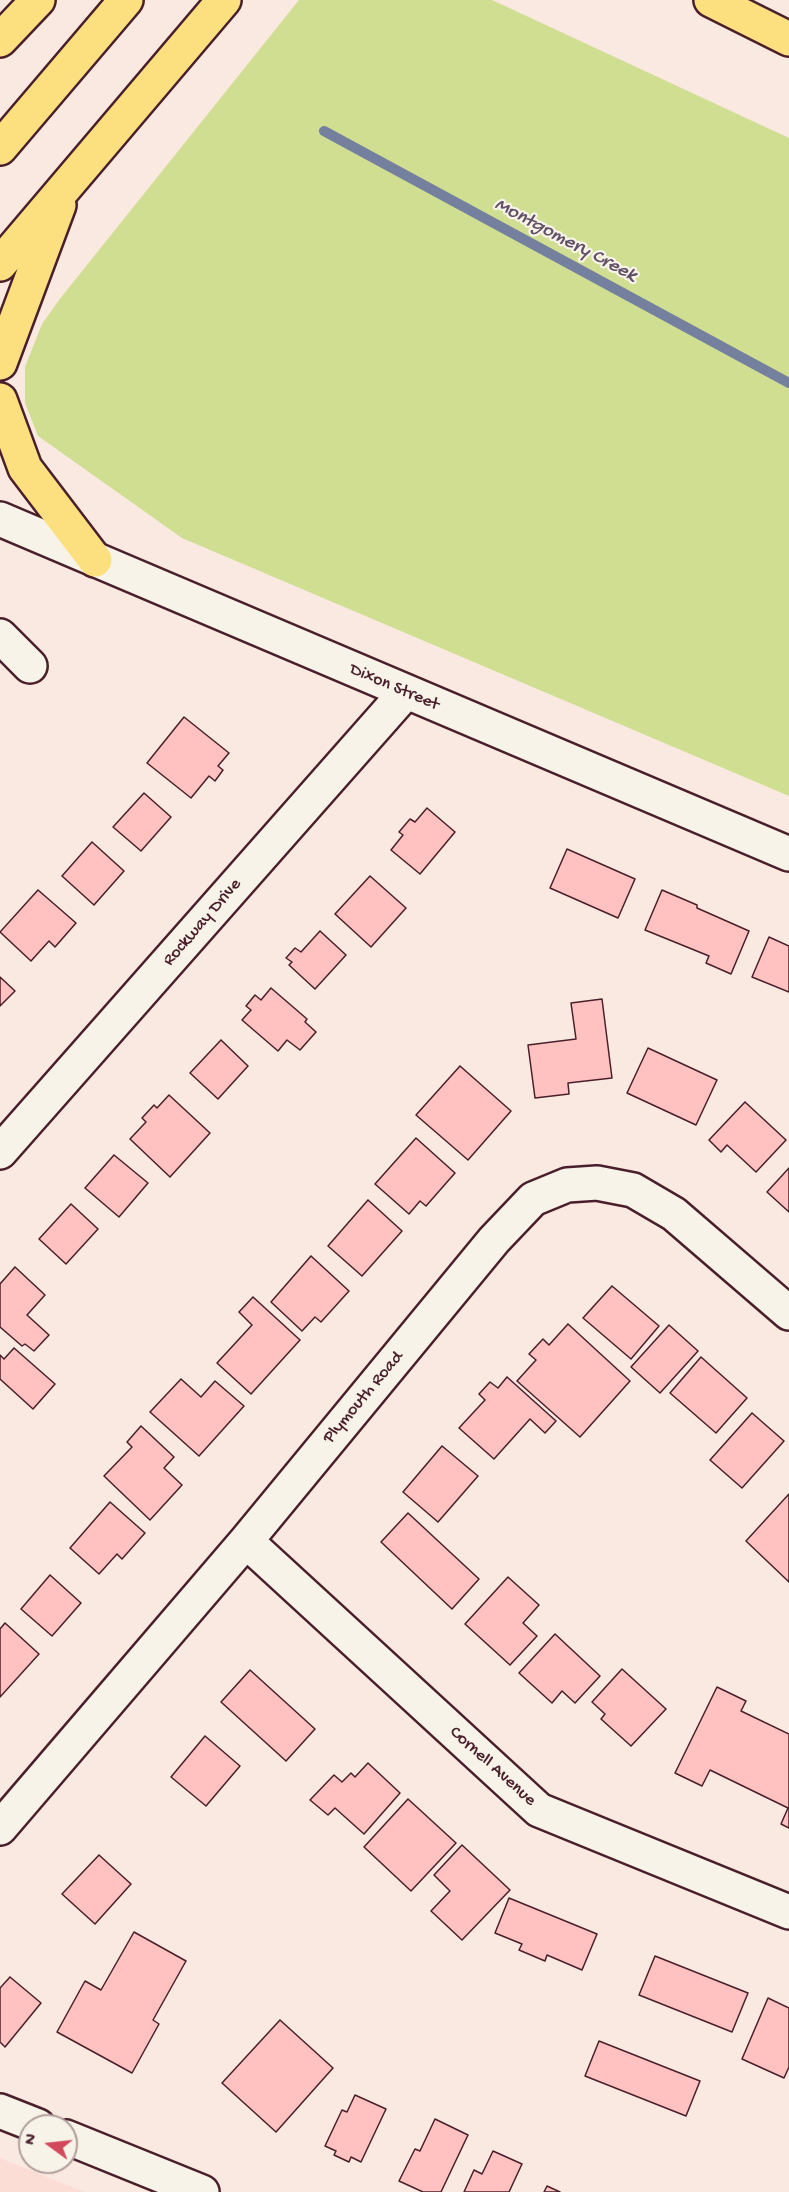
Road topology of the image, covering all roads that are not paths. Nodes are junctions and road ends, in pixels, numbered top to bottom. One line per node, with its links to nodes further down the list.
1 (38, 0): 6 (highway)
2 (126, 0): 7 (highway)
3 (224, 0): 8 (highway)
4 (711, 0): 5 (highway)
5 (789, 39)
6 (0, 40)
7 (0, 148)
8 (68, 181): 9 (highway); 10 (highway)
9 (0, 264)
10 (0, 363)
11 (0, 400): 13 (highway)
12 (7, 525): 13 (street, Dixon Street)
13 (96, 560): 16 (street, Dixon Street)
14 (0, 636): 15 (street)
15 (30, 666)
16 (405, 693): 17 (street, Dixon Street); 18 (street, Rockway Drive)
17 (789, 854)
18 (0, 1152)
19 (789, 1313): 20 (street, Plymouth Road)
20 (246, 1541): 21 (street, Plymouth Road); 22 (street, Cornell Avenue)
21 (0, 1828)
22 (789, 1912)
23 (0, 2111): 24 (street)
24 (18, 2118)
25 (78, 2142): 26 (street)
26 (202, 2192)

